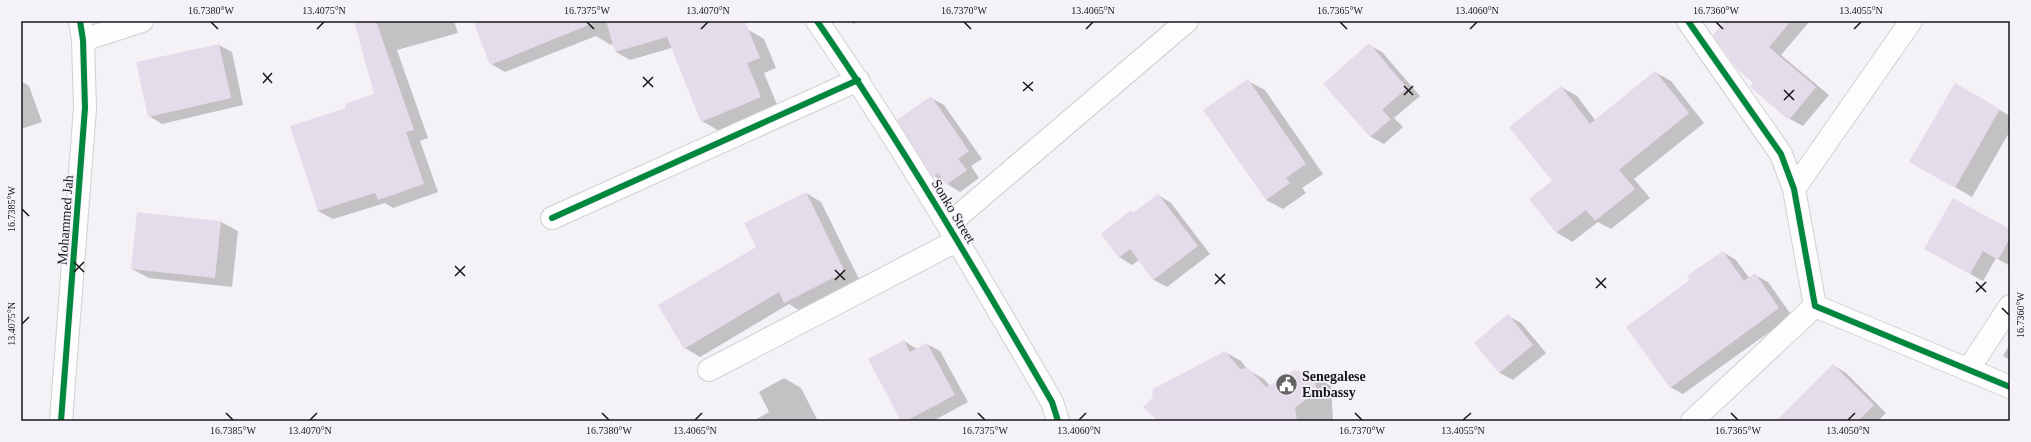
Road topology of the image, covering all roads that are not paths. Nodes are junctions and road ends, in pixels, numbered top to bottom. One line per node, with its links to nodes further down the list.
1 (142, 21): 6 (street)
2 (817, 21): 7 (street, Sonko Street)
3 (1187, 21): 10 (street)
4 (1688, 21): 8 (street)
5 (1911, 21): 8 (street)
6 (82, 31): 16 (street, Mohammed Jah)
7 (858, 80): 9 (street); 10 (street, Sonko Street)
8 (1794, 189): 11 (street)
9 (552, 218)
10 (953, 232): 13 (street); 17 (street, Sonko Street)
11 (1816, 306): 14 (street); 18 (street)
12 (2010, 306): 14 (street)
13 (709, 370)
14 (1968, 370): 15 (street)
15 (2010, 387)
16 (61, 421)
17 (1058, 421)
18 (1692, 421)

